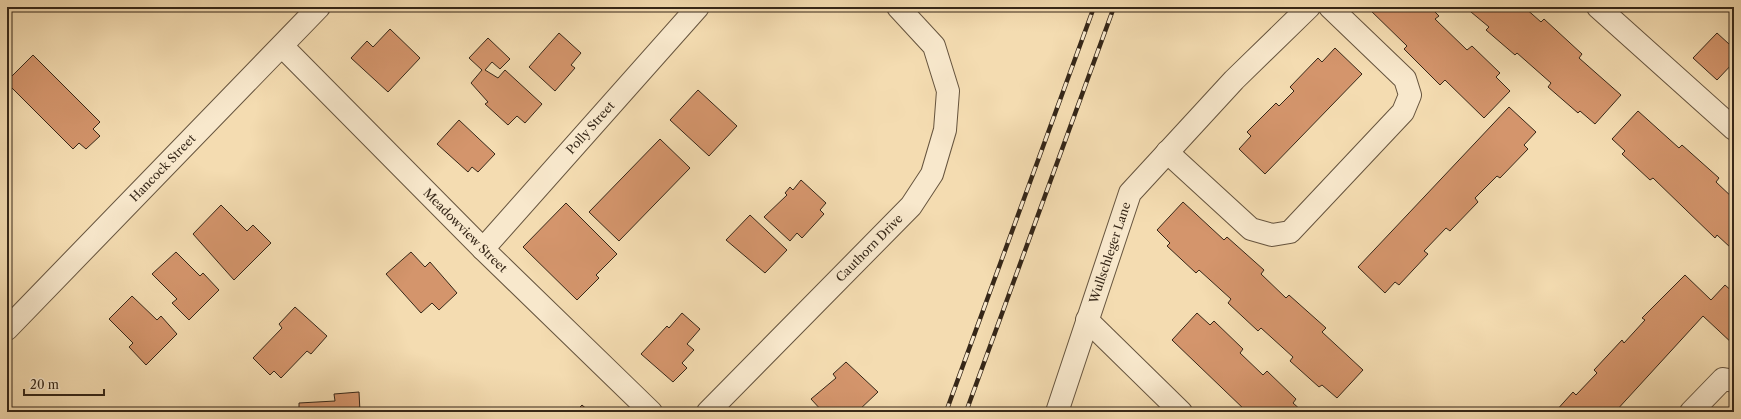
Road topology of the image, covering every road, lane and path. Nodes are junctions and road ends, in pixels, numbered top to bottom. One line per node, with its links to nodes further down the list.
1 (319, 7): 7 (street, Hancock Street)
2 (698, 7): 10 (street, Polly Street)
3 (898, 7): 15 (street, Cauthorn Drive)
4 (1309, 7): 9 (street, Wullschleger Lane)
5 (1330, 7): 9 (street)
6 (1598, 7): 8 (street)
7 (282, 46): 10 (street, Meadowview Street); 12 (street, Hancock Street)
8 (1734, 129)
9 (1167, 152): 11 (street, Wullschleger Lane)
10 (483, 249): 14 (street, Meadowview Street)
11 (1087, 320): 16 (street, Wullschleger Lane); 17 (street)
12 (7, 329)
13 (1734, 381): 18 (street)
14 (651, 412)
15 (708, 412)
16 (1057, 412)
17 (1181, 412)
18 (1691, 412)

